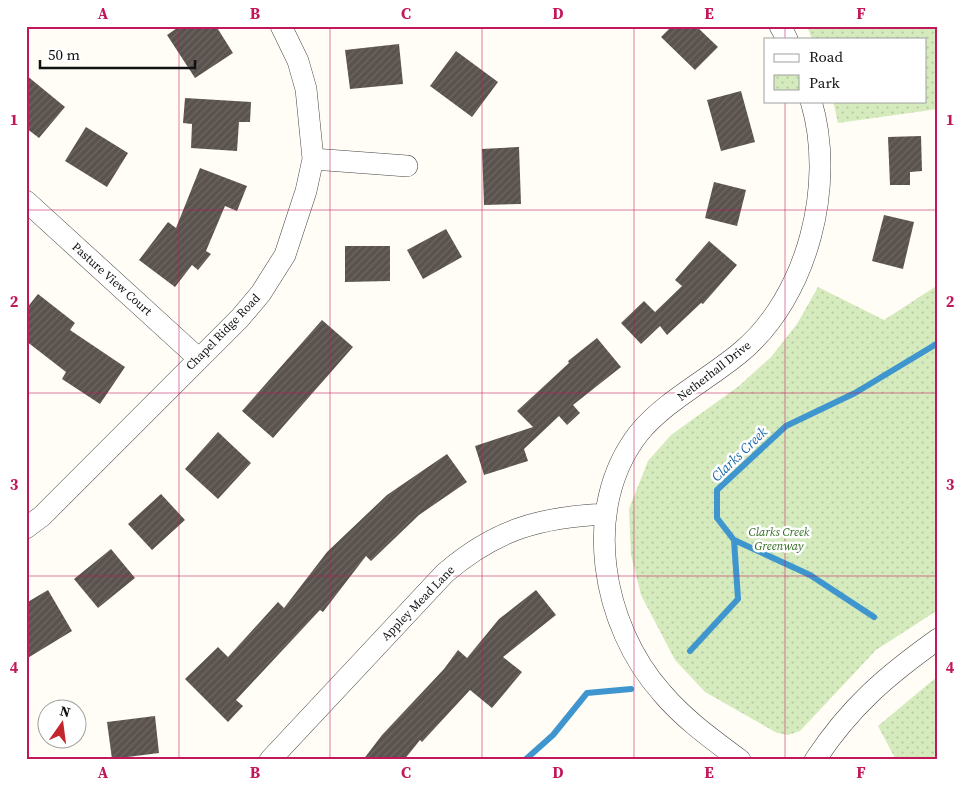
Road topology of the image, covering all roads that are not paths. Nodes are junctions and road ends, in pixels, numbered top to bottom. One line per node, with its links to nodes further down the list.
1 (281, 26): 5 (street, Chapel Ridge Road)
2 (780, 26): 3 (street)
3 (787, 38)
4 (811, 102): 9 (street, Netherhall Drive)
5 (313, 159): 6 (street); 8 (street, Chapel Ridge Road)
6 (406, 166)
7 (26, 201): 8 (street, Pasture View Court)
8 (198, 358): 10 (street, Chapel Ridge Road)
9 (606, 514): 12 (street, Appley Mead Lane); 13 (street, Netherhall Drive)
10 (26, 528)
11 (938, 640): 14 (street)
12 (270, 760)
13 (740, 760)
14 (815, 760)

